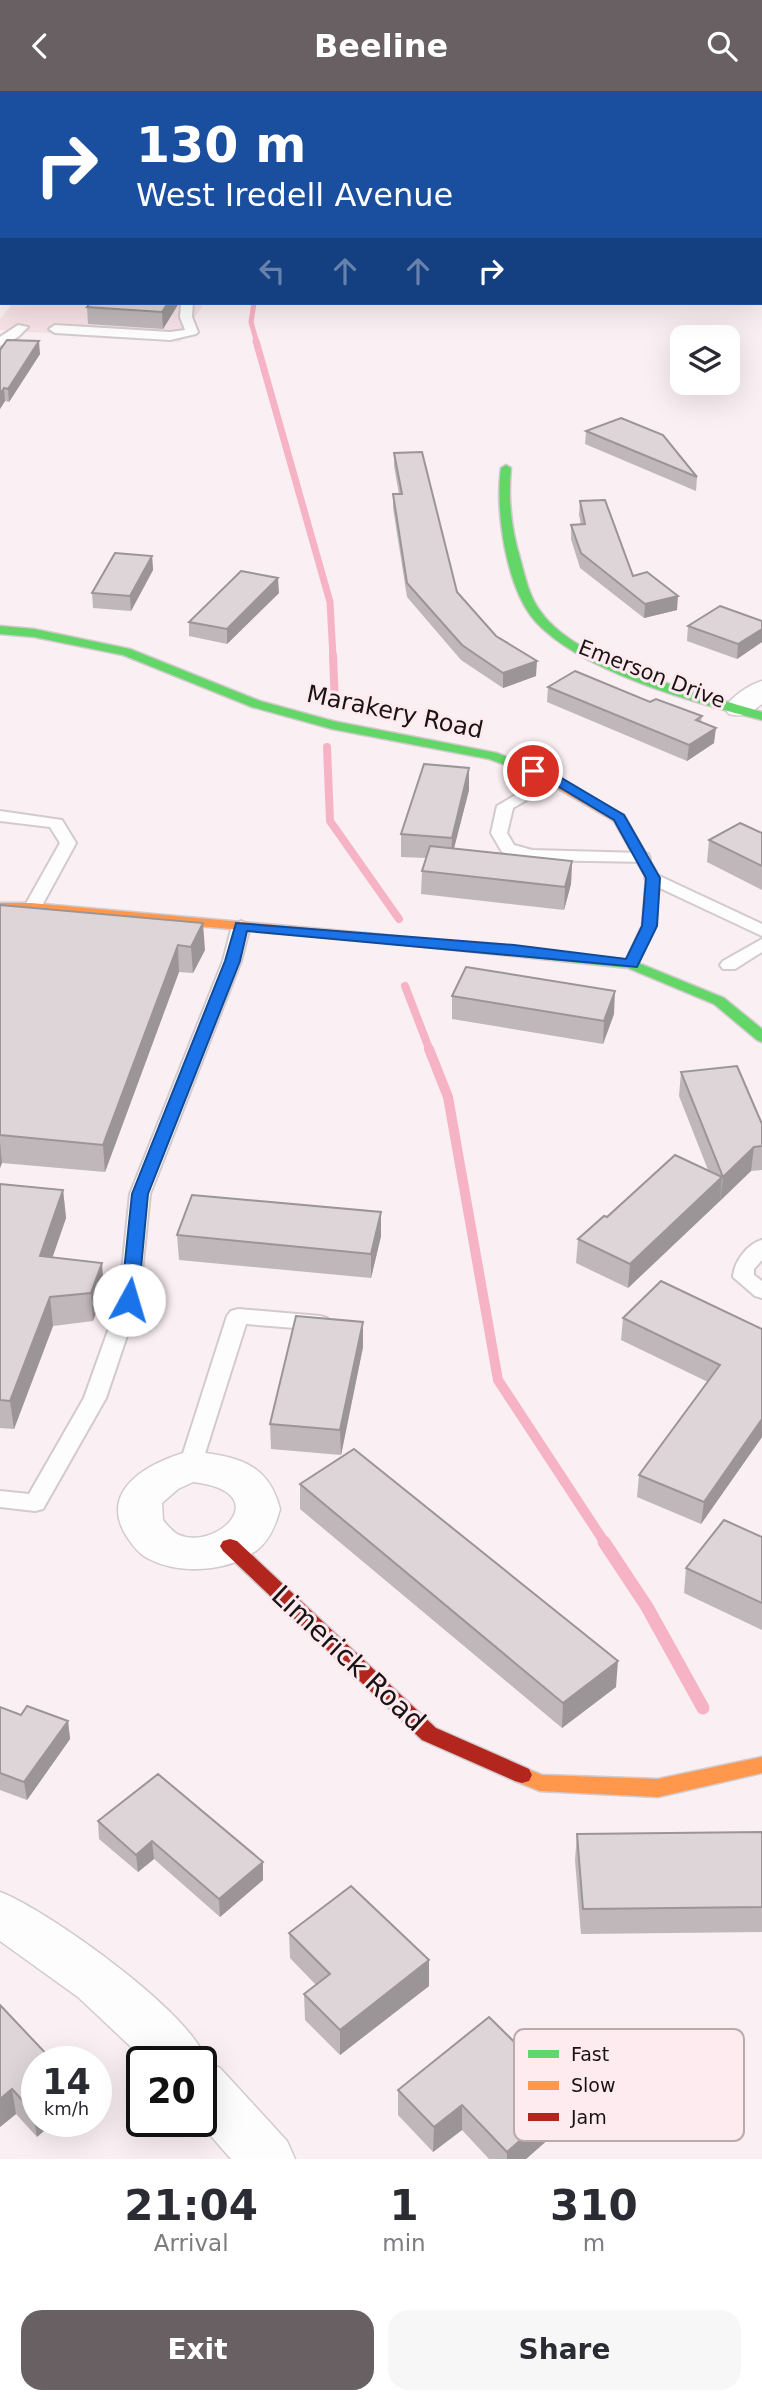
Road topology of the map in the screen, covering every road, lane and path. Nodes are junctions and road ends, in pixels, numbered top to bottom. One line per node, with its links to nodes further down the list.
1 (187, 305): 3 (lane)
2 (23, 327): 4 (lane)
3 (55, 329)
4 (0, 342)
5 (506, 468): 8 (street, Emerson Drive)
6 (0, 630): 9 (street, Marakery Road)
7 (762, 690): 8 (street)
8 (750, 712)
9 (553, 778): 11 (street, Marakery Road); 11 (lane)
10 (0, 816): 14 (lane)
11 (642, 858): 12 (street, Marakery Road)
12 (653, 878): 16 (lane); 18 (street)
13 (0, 907): 14 (street)
14 (33, 907): 15 (street)
15 (241, 926): 18 (street); 25 (lane)
16 (762, 931)
17 (762, 944): 19 (lane)
18 (631, 964): 20 (street)
19 (729, 965)
20 (762, 1037)
21 (762, 1247): 22 (lane)
22 (762, 1291)
23 (344, 1325): 24 (lane)
24 (190, 1466): 26 (street); 26 (street)
25 (0, 1499)
26 (230, 1546): 27 (street, Limerick Road)
27 (762, 1765)
28 (0, 1914): 29 (street)
29 (167, 2046)
30 (217, 2103): 31 (street)
31 (267, 2159)

